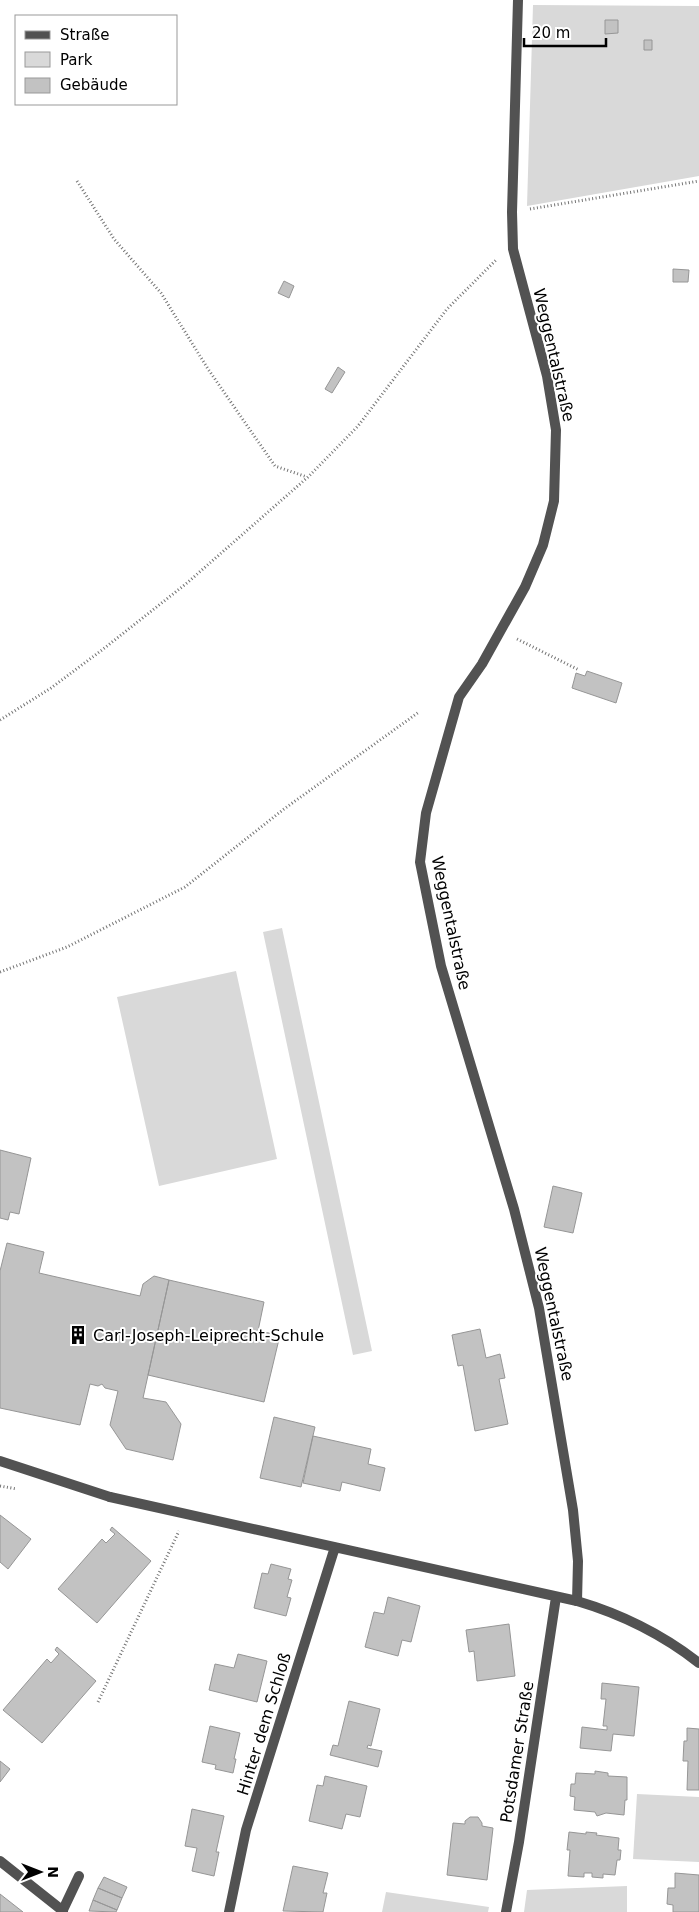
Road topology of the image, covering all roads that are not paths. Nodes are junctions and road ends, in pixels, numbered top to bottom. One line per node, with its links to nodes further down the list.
1 (518, 0): 5 (street, Weggentalstraße)
2 (0, 1461): 3 (street)
3 (334, 1547): 4 (street); 10 (street, Hinter dem Schloß)
4 (556, 1597): 5 (street); 11 (street, Potsdamer Straße)
5 (577, 1601): 6 (street)
6 (699, 1663)
7 (0, 1861): 9 (street)
8 (79, 1876): 9 (street)
9 (63, 1911)
10 (229, 1912)
11 (506, 1912)

